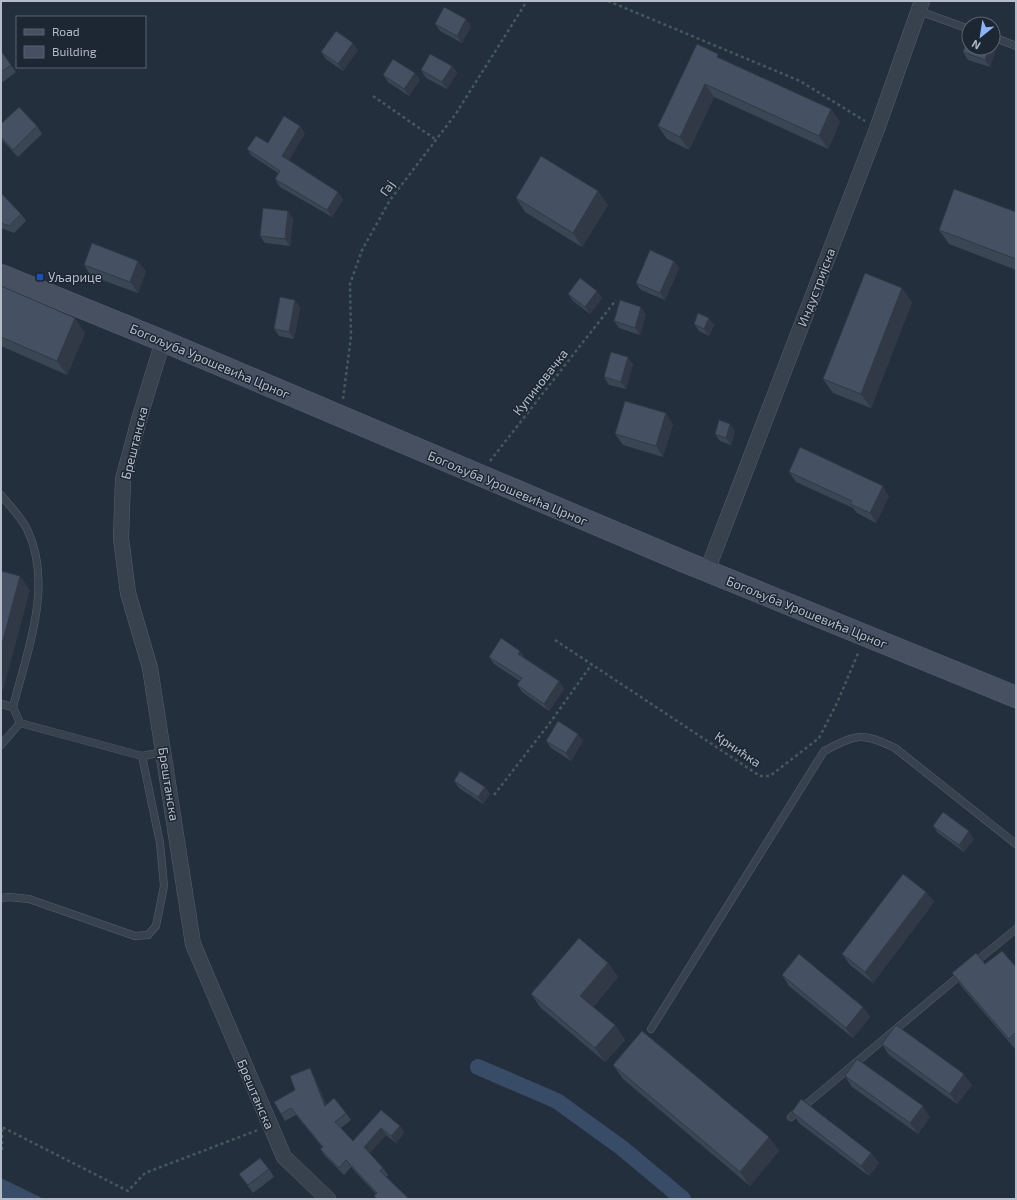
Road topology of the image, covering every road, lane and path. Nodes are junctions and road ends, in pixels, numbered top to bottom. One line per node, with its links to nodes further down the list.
1 (527, 1): 9 (path, Гај)
2 (608, 1): 8 (path)
3 (920, 6): 4 (lane); 8 (street, Индустријска)
4 (961, 25)
5 (1001, 40): 6 (lane)
6 (1016, 46)
7 (373, 96): 9 (path)
8 (877, 129): 16 (street, Индустријска)
9 (435, 140): 13 (path, Гај)
10 (1, 275): 12 (street, Богољуба Урошевића Црног)
11 (616, 300): 14 (path, Купиновачка)
12 (163, 341): 13 (street, Богољуба Урошевића Црног); 25 (street, Брештанска)
13 (341, 416): 14 (street, Богољуба Урошевића Црног)
14 (479, 476): 16 (street, Богољуба Урошевића Црног)
15 (1, 495): 22 (lane)
16 (707, 571): 17 (street, Богољуба Урошевића Црног)
17 (865, 636): 19 (path, Крнићка); 20 (street, Богољуба Урошевића Црног)
18 (556, 640): 19 (path, Крнићка)
19 (592, 664): 27 (path)
20 (1016, 697)
21 (1, 704): 22 (lane)
22 (14, 707): 23 (lane)
23 (20, 724): 24 (lane); 26 (lane)
24 (1, 745)
25 (164, 752): 26 (lane); 33 (street, Брештанска)
26 (142, 756): 29 (lane)
27 (494, 795)
28 (1016, 844): 31 (lane)
29 (1, 898)
30 (1016, 928): 32 (lane)
31 (652, 1029)
32 (791, 1117)
33 (269, 1126): 34 (path); 35 (street, Брештанска)
34 (2, 1150)
35 (328, 1199)

